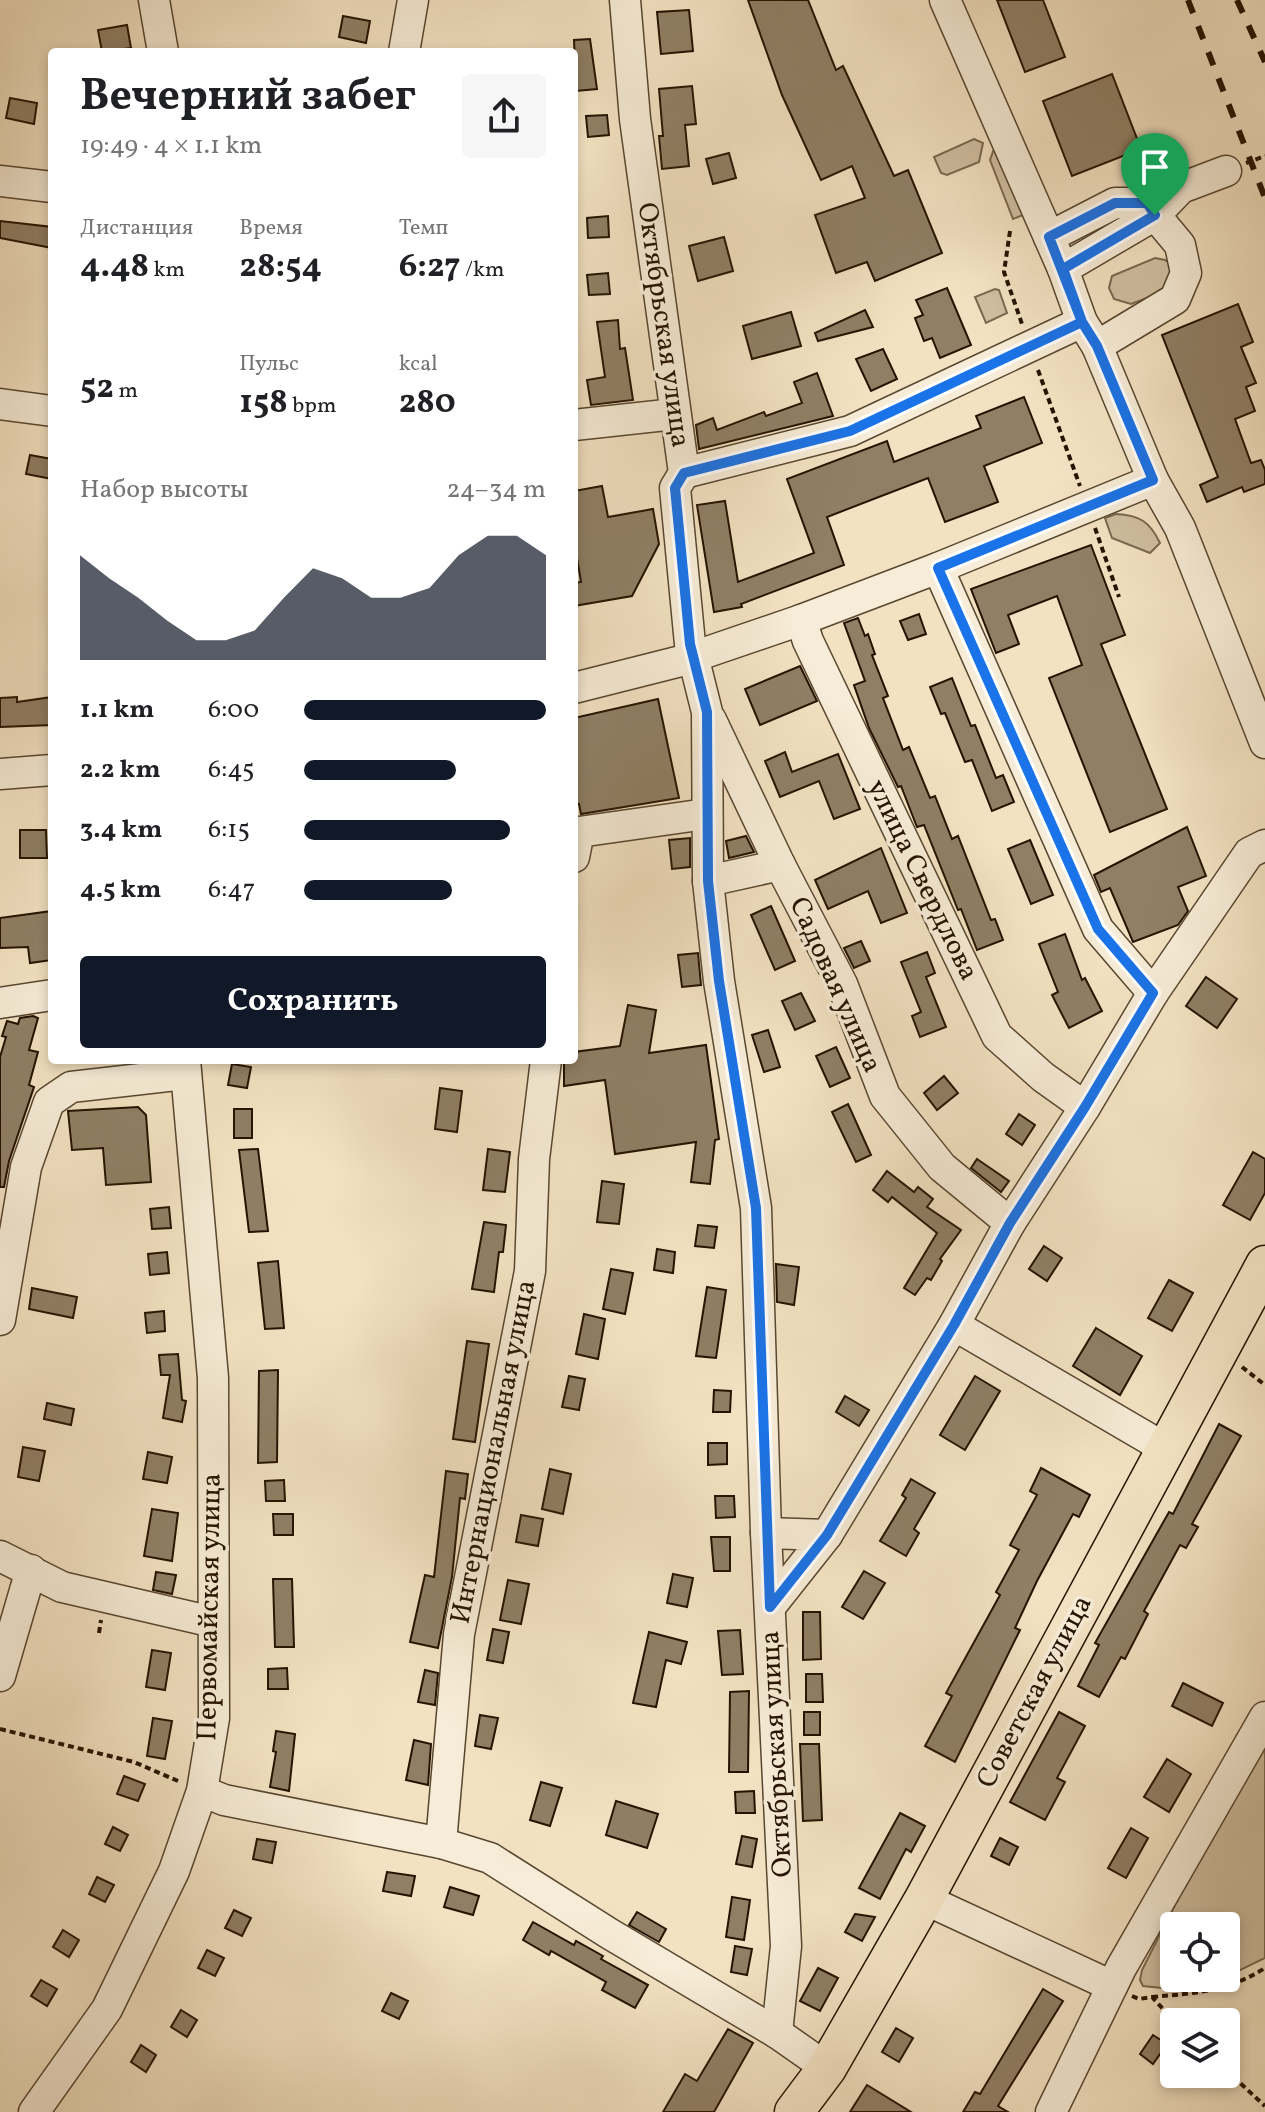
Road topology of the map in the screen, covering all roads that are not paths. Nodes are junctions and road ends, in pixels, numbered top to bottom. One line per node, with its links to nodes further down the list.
1 (154, 0): 5 (street)
2 (413, 0): 6 (street)
3 (625, 0): 16 (street, Октябрьская улица)
4 (945, 0): 11 (street)
5 (162, 48)
6 (405, 48)
7 (1226, 171): 10 (street)
8 (0, 181): 9 (street)
9 (48, 187)
10 (1155, 215): 11 (street); 12 (street); 13 (street)
11 (1049, 237): 12 (street)
12 (1063, 269): 13 (street)
13 (1090, 334): 18 (street); 19 (street)
14 (0, 404): 15 (street)
15 (48, 410)
16 (675, 414): 17 (street); 18 (street, Октябрьская улица)
17 (578, 425)
18 (684, 473): 22 (street, Октябрьская улица)
19 (1153, 480): 20 (street); 25 (street)
20 (938, 568): 21 (street); 33 (street)
21 (801, 620): 22 (street); 38 (street, улица Свердлова)
22 (693, 657): 23 (street); 24 (street, Октябрьская улица)
23 (578, 687)
24 (707, 712): 28 (street, Октябрьская улица); 31 (street, Садовая улица)
25 (1265, 743)
26 (48, 770): 27 (street)
27 (0, 774)
28 (706, 814): 29 (street); 32 (street, Октябрьская улица)
29 (578, 840)
30 (1265, 845): 33 (street)
31 (780, 865): 32 (street); 39 (street, Садовая улица)
32 (708, 881): 44 (street, Октябрьская улица)
33 (1153, 993): 38 (street)
34 (48, 996): 35 (street)
35 (2, 1009)
36 (546, 1064): 53 (street, Интернациональная улица)
37 (185, 1067): 41 (street); 49 (street, Первомайская улица)
38 (1085, 1107): 39 (street)
39 (1010, 1223): 42 (street)
40 (1265, 1265): 43 (main road, Советская улица)
41 (0, 1320)
42 (954, 1325): 43 (street); 45 (street)
43 (1163, 1453): 54 (main road, Советская улица)
44 (766, 1533): 45 (street); 48 (street, Октябрьская улица)
45 (827, 1535): 48 (street)
46 (0, 1556): 47 (street)
47 (31, 1570): 49 (street); 50 (street)
48 (770, 1607): 56 (street, Октябрьская улица)
49 (213, 1622): 52 (street, Первомайская улица)
50 (0, 1676)
51 (1265, 1717): 55 (street)
52 (202, 1791): 53 (street); 58 (street, Первомайская улица)
53 (441, 1843): 56 (street)
54 (924, 1899): 55 (street); 57 (main road, Советская улица)
55 (1109, 1993): 60 (street)
56 (777, 2033): 57 (street)
57 (827, 2068): 59 (main road, Советская улица)
58 (34, 2112)
59 (794, 2112)
60 (1051, 2112)

